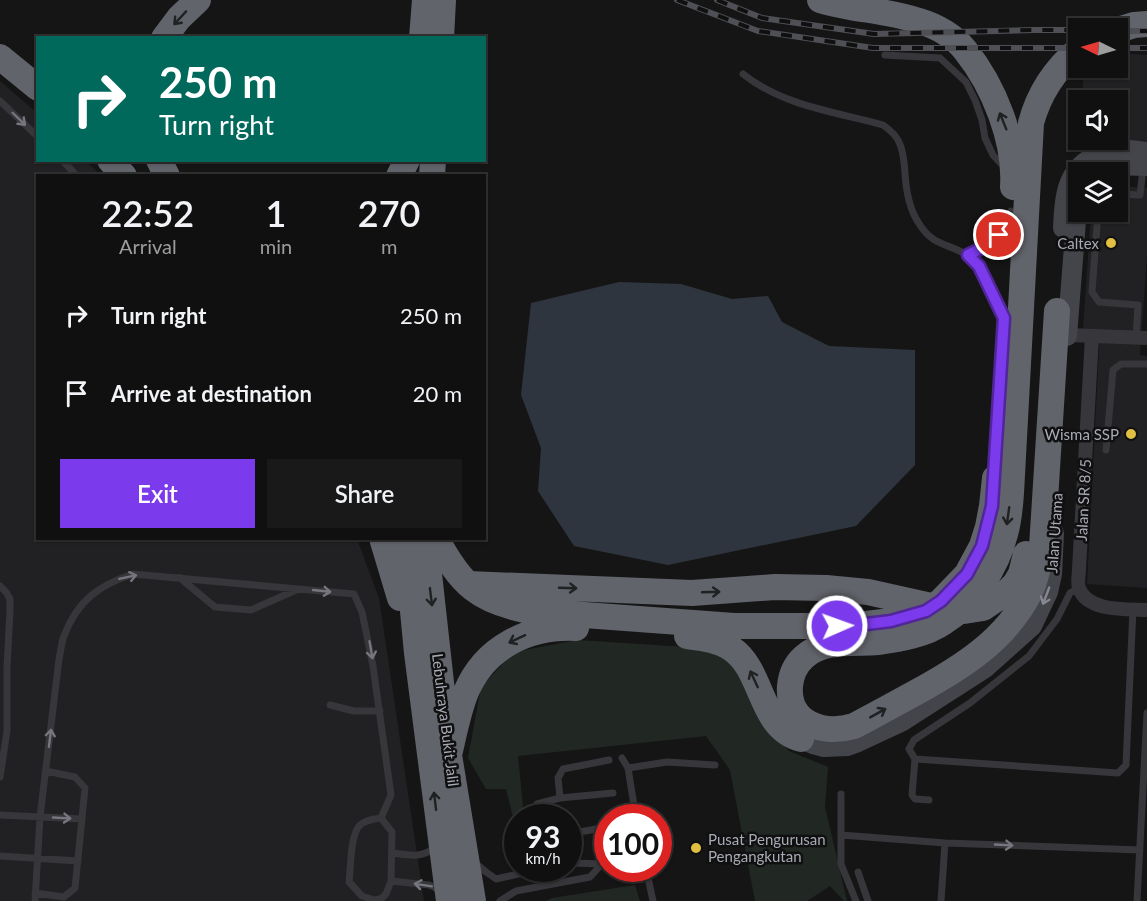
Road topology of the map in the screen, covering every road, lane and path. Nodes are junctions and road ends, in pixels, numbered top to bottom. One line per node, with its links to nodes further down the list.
1 (198, 0): 5 (highway, one-way to 5)
2 (820, 0): 19 (highway, one-way to 2)
3 (1147, 24): 4 (highway)
4 (1128, 28)
5 (166, 36)
6 (885, 55): 19 (lane)
7 (0, 57): 10 (highway)
8 (1068, 59): 27 (highway, one-way to 27)
9 (743, 74): 24 (lane)
10 (36, 86)
11 (0, 101): 12 (lane, one-way to 12)
12 (36, 135)
13 (1146, 161): 16 (street); 20 (lane); 27 (street)
14 (64, 162): 17 (lane)
15 (112, 162): 18 (highway)
16 (1128, 164)
17 (75, 174)
18 (122, 174)
19 (1014, 178): 21 (highway)
20 (1128, 194)
21 (1011, 211): 24 (lane); 28 (highway)
22 (1076, 222): 25 (street, Jalan Utama)
23 (1097, 222): 26 (lane)
24 (968, 255): 28 (lane)
25 (1072, 278): 26 (lane); 29 (street, Jalan Utama)
26 (1092, 279): 31 (lane)
27 (1058, 311): 39 (highway, one-way to 27)
28 (1004, 318): 44 (highway)
29 (1068, 335): 30 (street); 49 (street, Jalan Utama, one-way to 49)
30 (1092, 336): 31 (street); 41 (street, Jalan SR 8/5)
31 (1142, 338)
32 (1147, 364): 33 (lane)
33 (1106, 450)
34 (383, 540): 45 (highway)
35 (405, 540): 45 (highway, Lebuhraya Bukit Jalil)
36 (425, 540): 50 (highway, Lebuhraya Bukit Jalil, one-way to 50)
37 (437, 540): 39 (highway)
38 (180, 578): 42 (lane); 42 (lane); 56 (lane, one-way to 38)
39 (467, 584): 44 (highway)
40 (0, 586): 57 (lane)
41 (1079, 588): 43 (street); 52 (lane)
42 (298, 589): 47 (lane, one-way to 47)
43 (1140, 609): 52 (lane)
44 (850, 626): 49 (highway)
45 (417, 653): 69 (highway, Lebuhraya Bukit Jalil, one-way to 45)
46 (330, 705): 47 (lane)
47 (380, 711): 66 (lane)
48 (1147, 713): 71 (lane)
49 (801, 739): 50 (highway, one-way to 50)
50 (449, 755): 73 (highway, Lebuhraya Bukit Jalil)
51 (622, 758): 55 (lane)
52 (915, 759): 61 (lane)
53 (609, 760): 60 (lane)
54 (716, 765): 55 (lane)
55 (628, 768): 63 (lane)
56 (46, 771): 65 (lane); 67 (lane)
57 (0, 777)
58 (613, 793): 60 (lane)
59 (841, 794): 68 (lane)
60 (560, 798): 62 (lane)
61 (929, 800)
62 (537, 804)
63 (634, 804)
64 (0, 814): 65 (lane)
65 (40, 817): 67 (lane, one-way to 67); 75 (lane)
66 (381, 818): 72 (lane); 83 (lane)
67 (82, 819): 76 (lane)
68 (841, 835): 70 (lane); 88 (lane)
69 (440, 839): 72 (lane); 84 (highway, Lebuhraya Bukit Jalil)
70 (945, 843): 71 (lane, one-way to 71); 90 (lane)
71 (1140, 850): 91 (lane)
72 (392, 854): 80 (lane)
73 (465, 854): 79 (lane); 85 (highway, Lebuhraya Bukit Jalil)
74 (0, 856): 75 (lane)
75 (37, 859): 76 (lane); 82 (lane)
76 (78, 861): 82 (lane)
77 (858, 872): 89 (lane)
78 (594, 873): 86 (lane)
79 (504, 877)
80 (391, 881): 83 (lane); 84 (lane, one-way to 80)
81 (649, 882): 87 (lane)
82 (35, 897)
83 (375, 901)
84 (449, 901)
85 (473, 901)
86 (500, 901)
87 (653, 901)
88 (856, 901)
89 (868, 901)
90 (941, 901)
91 (1137, 901)

